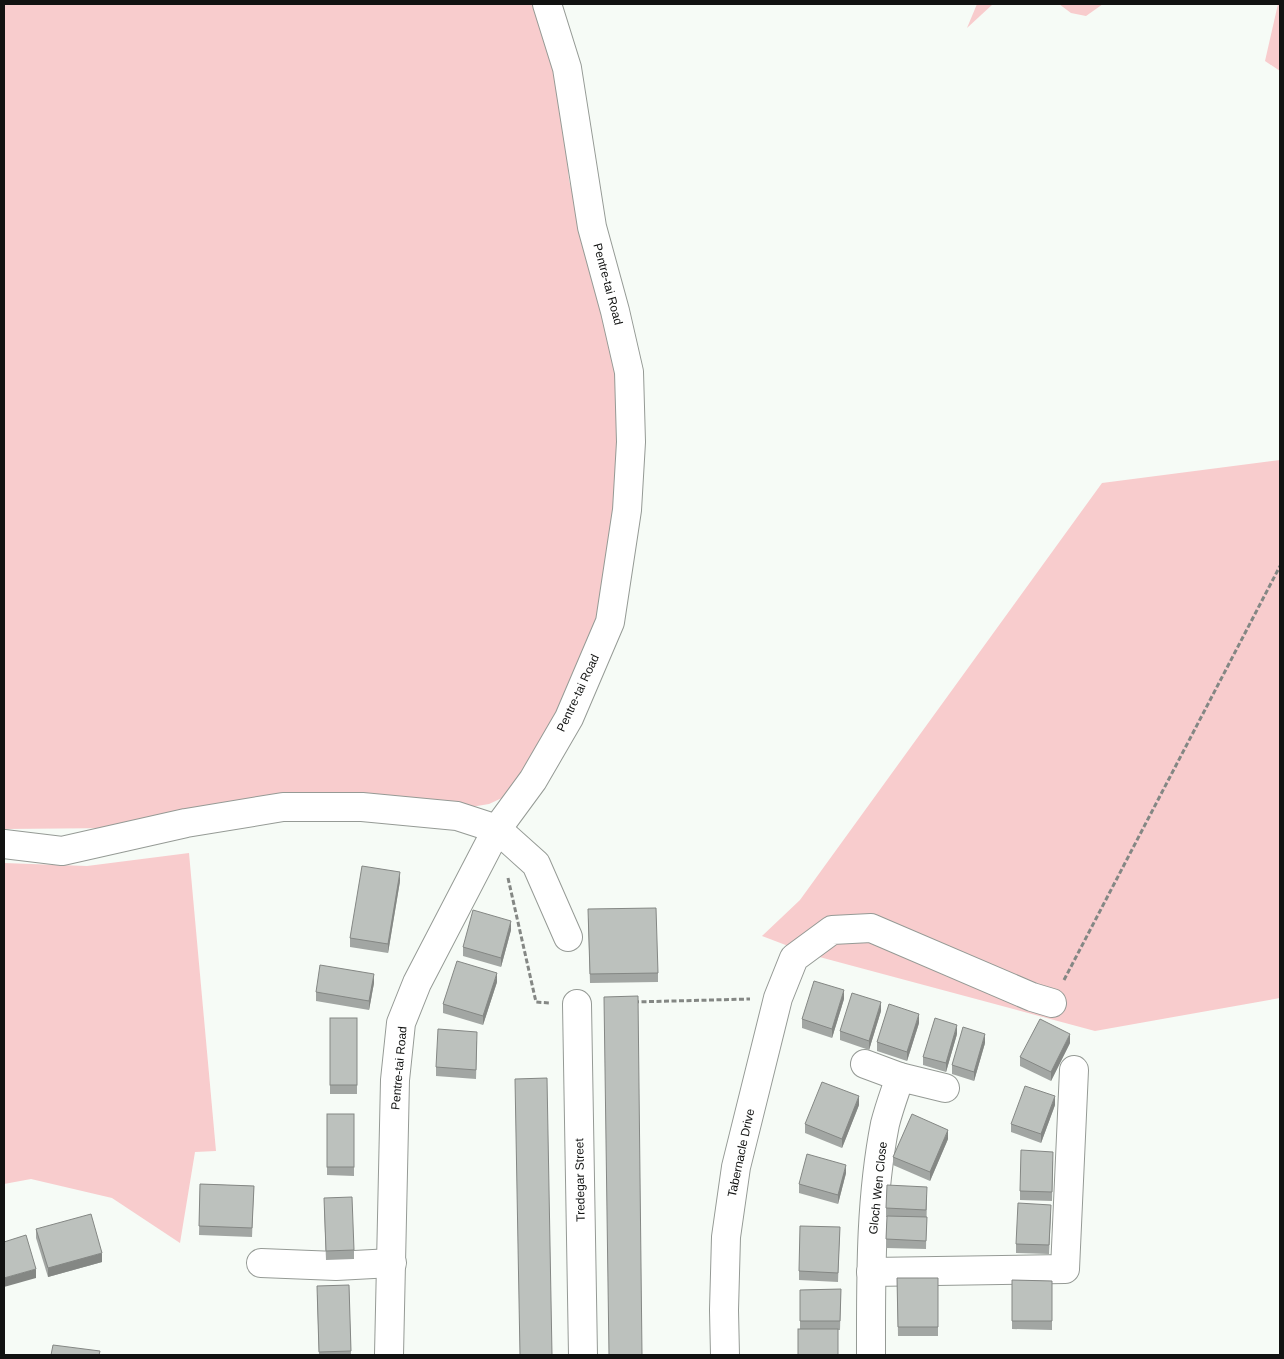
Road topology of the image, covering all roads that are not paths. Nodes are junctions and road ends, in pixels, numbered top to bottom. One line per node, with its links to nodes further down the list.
1 (547, 4): 2 (street, Pentre-tai Road)
2 (497, 829): 3 (street); 4 (street); 11 (street, Pentre-tai Road)
3 (4, 844)
4 (568, 937)
5 (1052, 1003): 16 (street, Tabernacle Drive)
6 (577, 1004): 15 (street, Tredegar Street)
7 (865, 1064): 9 (street)
8 (1074, 1070): 13 (street)
9 (900, 1077): 10 (street); 13 (street, Gloch Wen Close)
10 (944, 1088)
11 (392, 1262): 12 (street); 14 (street, Pentre-tai Road)
12 (261, 1263)
13 (871, 1272): 17 (street, Gloch Wen Close)
14 (389, 1355)
15 (583, 1355)
16 (725, 1355)
17 (871, 1355)

